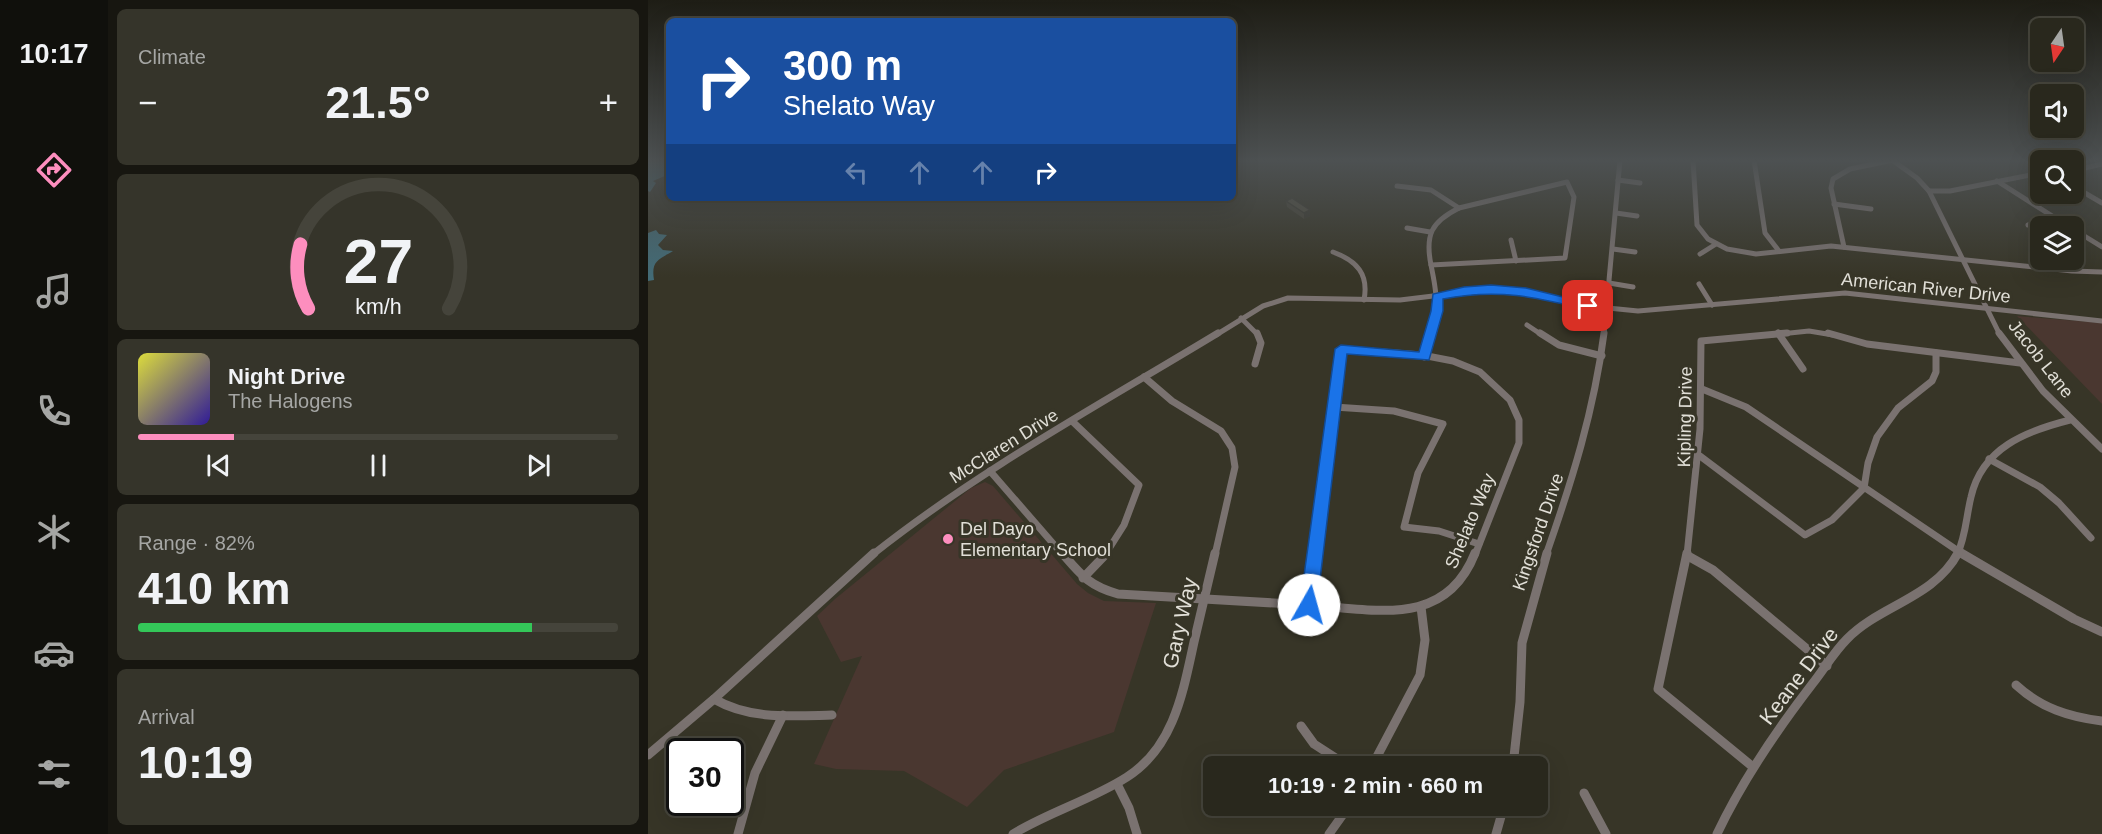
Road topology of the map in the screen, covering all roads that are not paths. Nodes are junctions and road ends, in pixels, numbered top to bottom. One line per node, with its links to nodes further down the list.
1 (1446, 199): 11 (street)
2 (1496, 199): 11 (street)
3 (1574, 199): 29 (street)
4 (1617, 199): 13 (street, Kingsford Drive)
5 (1696, 199): 20 (street)
6 (1760, 199): 24 (street)
7 (1833, 199): 10 (street)
8 (1933, 199): 28 (street, Jacob Lane)
9 (2025, 199): 15 (street)
10 (1834, 204): 12 (street); 21 (street)
11 (1459, 208): 17 (street)
12 (1871, 209)
13 (1616, 213): 14 (street); 23 (street, Kingsford Drive)
14 (1637, 216)
15 (2051, 216)
16 (1407, 228): 17 (street)
17 (1430, 232): 30 (street)
18 (2084, 236): 22 (street)
19 (1511, 240): 29 (street)
20 (1716, 244): 24 (street); 27 (street)
21 (1844, 247): 24 (street); 28 (street)
22 (2102, 247)
23 (1612, 249): 26 (street); 32 (street, Kingsford Drive)
24 (1779, 251)
25 (1334, 252): 36 (street)
26 (1635, 252)
27 (1700, 254)
28 (1963, 260): 31 (street); 38 (street, Jacob Lane)
29 (1516, 261): 30 (street)
30 (1431, 265): 35 (street)
31 (2102, 272)
32 (1609, 283): 34 (street); 39 (street, Kingsford Drive)
33 (1698, 284): 37 (street)
34 (1633, 287)
35 (1437, 296): 36 (street, McClaren Drive); 39 (street, American River Drive); 46 (street)
36 (1364, 300): 40 (street, McClaren Drive)
37 (1712, 304): 38 (street, American River Drive); 39 (street, American River Drive)
38 (1986, 308): 41 (street, American River Drive); 47 (street, Jacob Lane)
39 (1607, 309): 45 (street, Kingsford Drive)
40 (1241, 318): 48 (street); 50 (street, McClaren Drive)
41 (2102, 321)
42 (1527, 325): 45 (street)
43 (1778, 333): 44 (street, Kipling Drive); 49 (street); 51 (street, Kipling Drive)
44 (1936, 353): 47 (street, Kipling Drive); 59 (street)
45 (1602, 356): 79 (street, Kingsford Drive)
46 (1424, 357): 52 (street, Shelato Way); 61 (street, Shelato Way)
47 (2020, 363): 53 (street, Jacob Lane)
48 (1255, 364)
49 (1803, 369)
50 (1144, 377): 54 (street, McClaren Drive); 65 (street, Gary Way)
51 (1702, 389): 56 (street, Kipling Drive); 59 (street)
52 (1334, 407): 61 (street); 66 (street)
53 (2070, 420): 55 (street, Jacob Lane); 57 (street, Keane Drive)
54 (1072, 421): 58 (street, McClaren Drive); 64 (street)
55 (2102, 449)
56 (1700, 456): 59 (street); 63 (street, Kipling Drive)
57 (1989, 459): 60 (street); 62 (street, Keane Drive)
58 (990, 471): 64 (street, Shelato Way); 71 (street, McClaren Drive)
59 (1864, 488): 62 (street)
60 (2091, 538)
61 (1479, 544): 67 (street, Shelato Way)
62 (1959, 552): 68 (street); 69 (street, Keane Drive)
63 (1688, 556): 69 (street); 80 (street, Kipling Drive)
64 (1083, 578): 65 (street, Shelato Way)
65 (1204, 599): 66 (street, Shelato Way); 81 (street, Gary Way)
66 (1309, 605): 67 (street, Shelato Way)
67 (1421, 607): 78 (street)
68 (2102, 632)
69 (1827, 666): 80 (street, Keane Drive)
70 (2016, 686): 74 (street)
71 (714, 699): 72 (street); 76 (street, McClaren Drive)
72 (783, 715): 73 (street); 85 (street)
73 (832, 715)
74 (2102, 721)
75 (1301, 726): 77 (street)
76 (648, 755)
77 (1333, 756)
78 (1377, 756)
79 (1514, 756)
80 (1753, 767): 91 (street, Keane Drive)
81 (1117, 784): 86 (street, Gary Way); 87 (street)
82 (1584, 793): 90 (street)
83 (1342, 816): 88 (street)
84 (1501, 816): 89 (street)
85 (738, 834)
86 (1012, 834)
87 (1137, 834)
88 (1329, 834)
89 (1496, 834)
90 (1606, 834)
91 (1717, 834)

